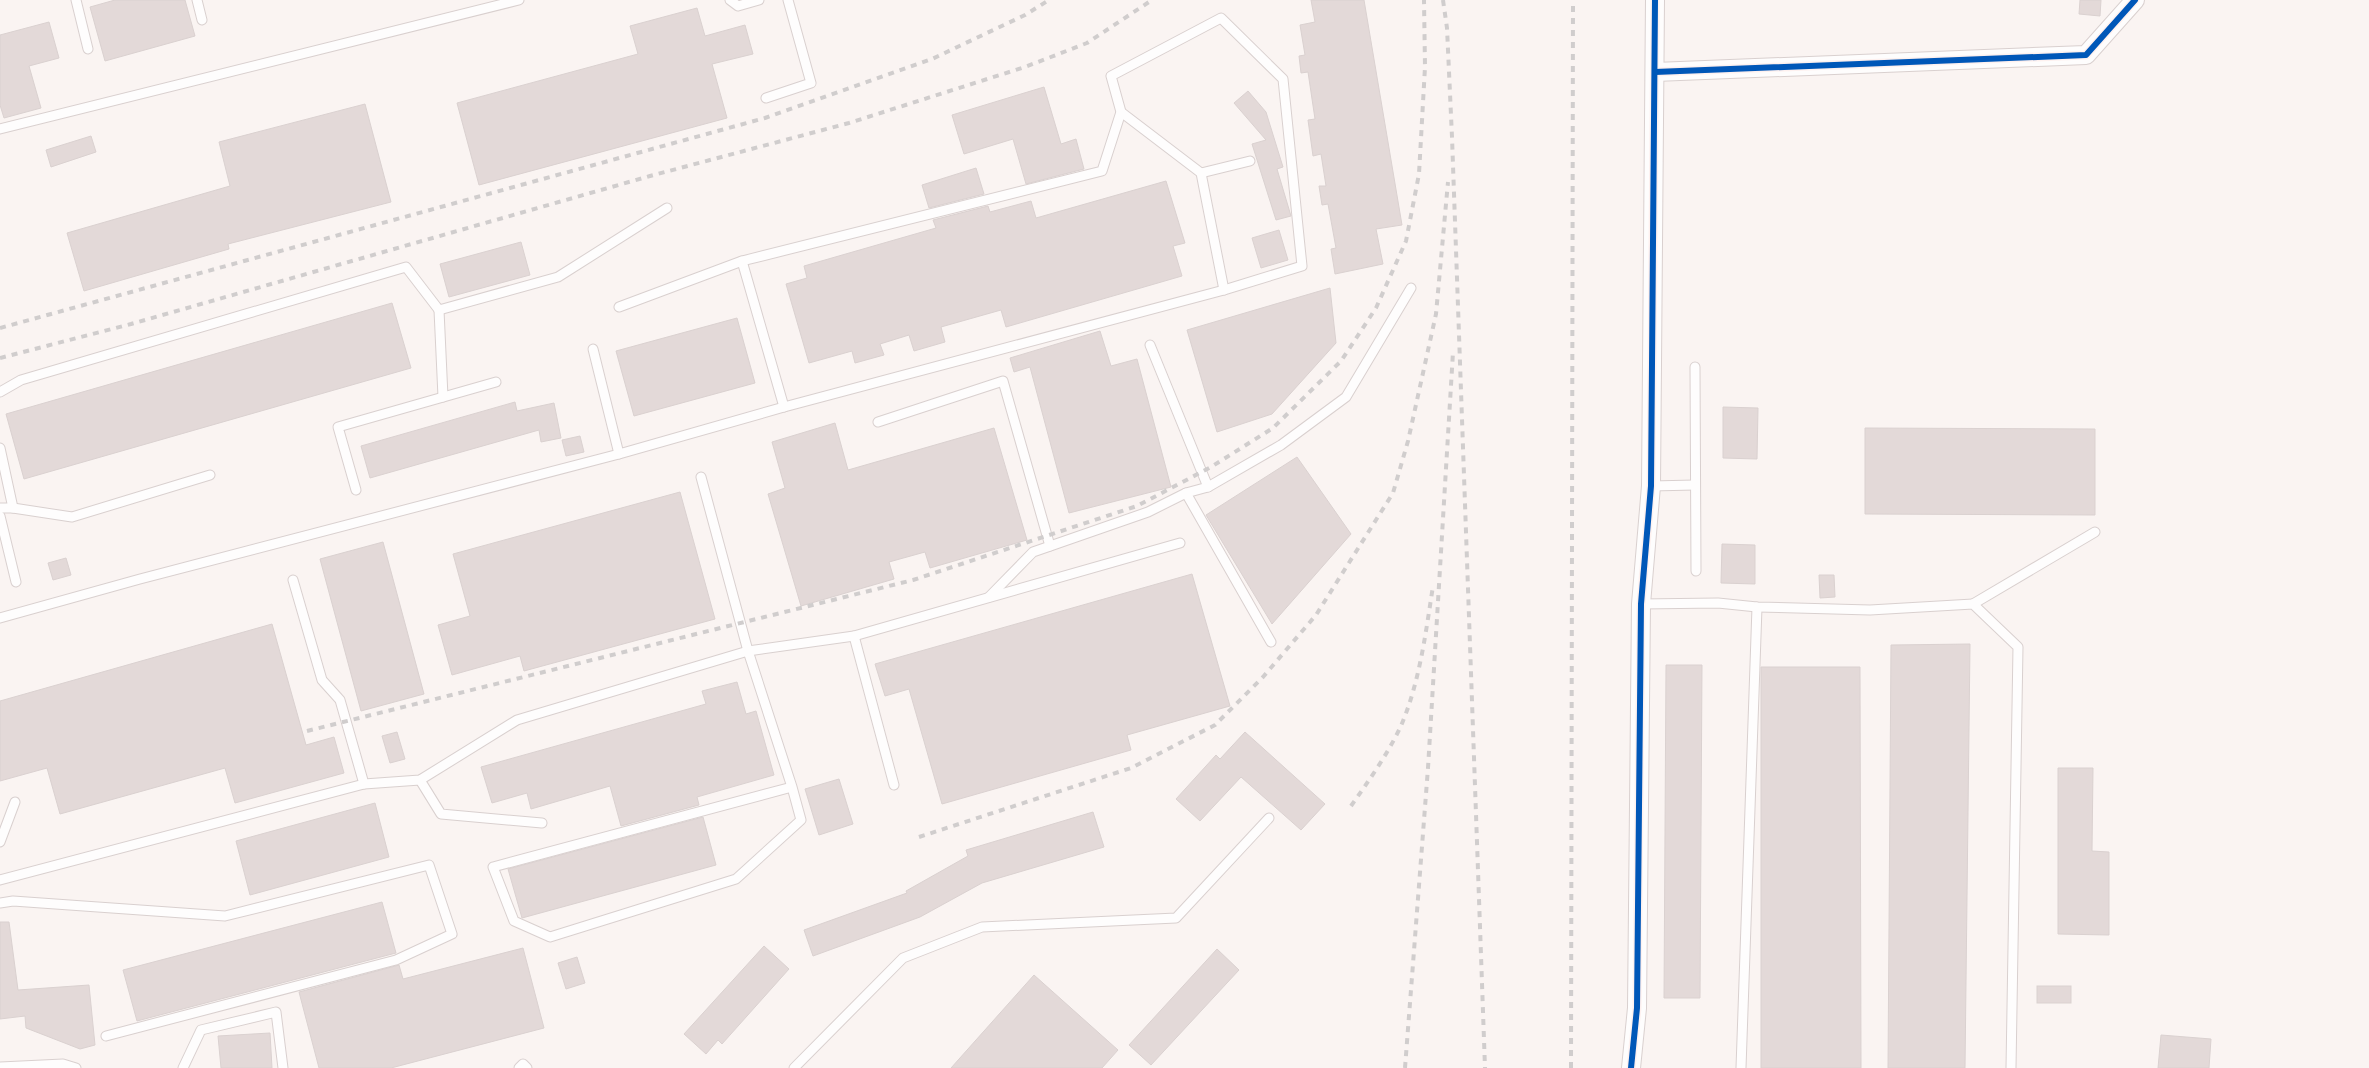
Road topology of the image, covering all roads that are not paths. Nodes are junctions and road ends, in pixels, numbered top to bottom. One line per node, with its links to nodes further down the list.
1 (76, 0): 12 (lane)
2 (197, 0): 11 (lane)
3 (478, 0): 10 (lane)
4 (519, 0): 10 (lane)
5 (730, 0): 6 (lane)
6 (759, 0)
7 (788, 0): 14 (lane)
8 (1655, 0): 13 (street)
9 (2135, 0): 13 (street)
10 (481, 10): 16 (lane)
11 (202, 20)
12 (88, 49)
13 (1655, 72): 38 (street)
14 (766, 98)
15 (1121, 112): 18 (lane); 20 (lane); 22 (lane)
16 (0, 129)
17 (1250, 161): 18 (lane)
18 (1201, 174): 22 (lane)
19 (667, 208): 24 (lane)
20 (742, 261): 23 (lane); 31 (lane)
21 (1411, 288): 39 (lane)
22 (1224, 290): 31 (lane)
23 (619, 307)
24 (439, 310): 29 (lane); 30 (lane)
25 (1150, 345): 39 (lane)
26 (593, 349): 34 (lane)
27 (1695, 367): 37 (lane)
28 (496, 382): 30 (lane)
29 (0, 392)
30 (444, 397): 40 (lane)
31 (784, 406): 34 (lane)
32 (878, 422): 47 (lane)
33 (0, 448): 43 (lane)
34 (619, 454): 55 (lane)
35 (210, 475): 43 (lane)
36 (701, 477): 58 (lane)
37 (1695, 485): 38 (lane); 48 (lane)
38 (1651, 486): 52 (street)
39 (1208, 487): 41 (lane)
40 (356, 490)
41 (1186, 493): 47 (lane); 57 (lane)
42 (0, 508): 43 (lane)
43 (13, 508)
44 (0, 516): 50 (lane)
45 (2095, 532): 53 (lane)
46 (1180, 543): 51 (lane)
47 (1050, 546): 51 (lane)
48 (1696, 571)
49 (293, 580): 60 (lane)
50 (16, 582)
51 (989, 597): 56 (lane)
52 (1641, 604): 54 (lane); 77 (street)
53 (1973, 604): 54 (lane); 79 (lane)
54 (1757, 607): 78 (lane)
55 (0, 618)
56 (854, 636): 58 (lane); 61 (lane)
57 (1271, 642)
58 (748, 651): 59 (lane); 62 (lane)
59 (420, 780): 60 (lane); 65 (lane)
60 (364, 784): 67 (lane)
61 (894, 785)
62 (792, 787): 62 (lane)
63 (15, 802): 66 (lane)
64 (1269, 818): 76 (lane)
65 (542, 823)
66 (0, 842)
67 (0, 880)
68 (0, 903): 69 (lane)
69 (106, 1036)
70 (0, 1067): 71 (lane)
71 (76, 1068)
72 (183, 1068): 73 (lane)
73 (283, 1068)
74 (518, 1068): 75 (lane)
75 (527, 1068)
76 (794, 1068)
77 (1630, 1068)
78 (1741, 1068)
79 (2011, 1068)

